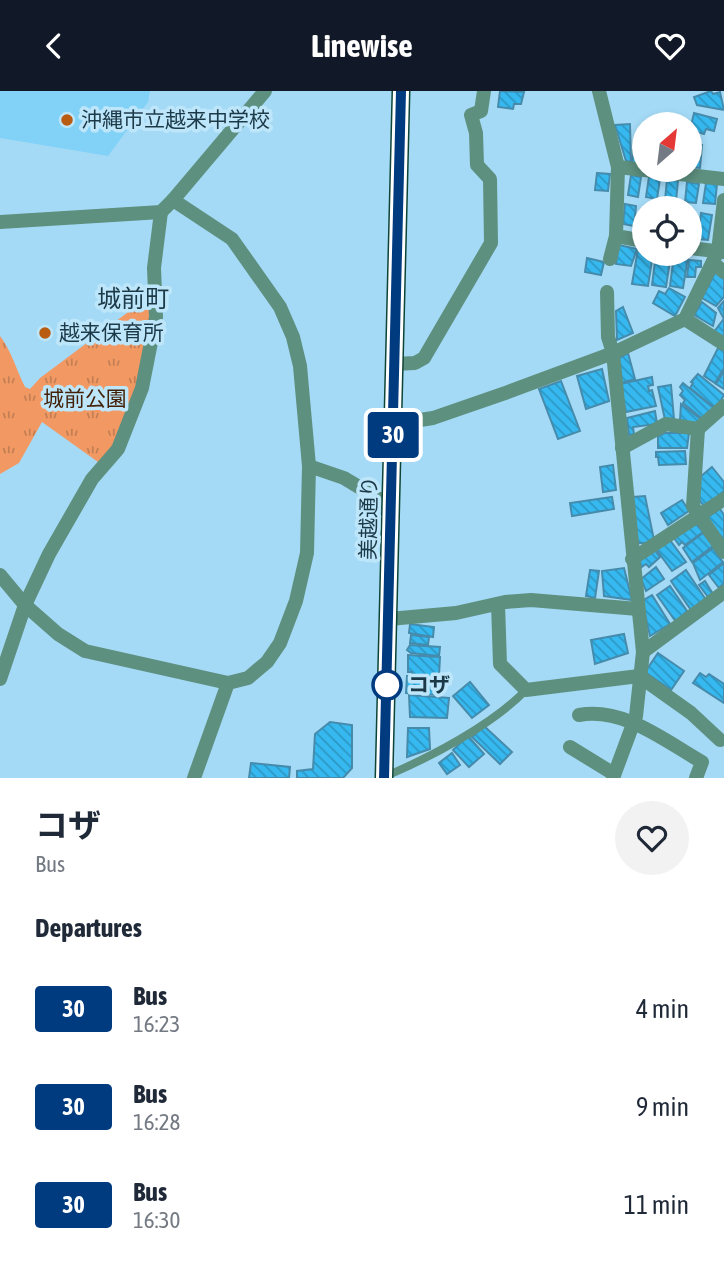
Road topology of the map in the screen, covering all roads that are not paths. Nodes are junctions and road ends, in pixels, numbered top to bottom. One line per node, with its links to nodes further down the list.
1 (265, 91): 7 (street)
2 (401, 91): 20 (highway, 美越通り)
3 (484, 91): 20 (street)
4 (599, 91): 5 (street)
5 (618, 167): 6 (street); 11 (street)
6 (724, 179)
7 (173, 200): 9 (street); 25 (street)
8 (724, 200): 15 (street)
9 (161, 212): 10 (street); 34 (street)
10 (0, 222)
11 (616, 236): 12 (street); 14 (street)
12 (632, 239)
13 (702, 252): 15 (street)
14 (610, 259)
15 (720, 259): 17 (street)
16 (607, 292): 19 (street)
17 (685, 319): 18 (street); 19 (street)
18 (724, 344)
19 (613, 353): 22 (street); 24 (street)
20 (394, 364): 22 (highway, 美越通り)
21 (724, 406): 23 (street)
22 (394, 424): 27 (highway, 美越通り)
23 (698, 429): 24 (street); 28 (street)
24 (622, 448): 30 (street)
25 (309, 466): 27 (street); 40 (street)
26 (724, 499): 28 (street)
27 (392, 507): 36 (highway, 美越通り)
28 (698, 515): 29 (street); 30 (street)
29 (724, 551)
30 (632, 559): 35 (street)
31 (0, 575): 34 (street)
32 (724, 593): 37 (street)
33 (498, 604): 35 (street); 36 (street); 41 (street)
34 (25, 605): 39 (street); 40 (street)
35 (638, 609): 37 (street)
36 (389, 619): 47 (highway, 美越通り)
37 (643, 652): 38 (street)
38 (639, 676): 41 (street); 43 (street); 44 (street)
39 (0, 678)
40 (228, 683): 48 (street)
41 (526, 690): 47 (lane)
42 (579, 716): 43 (street)
43 (633, 722): 46 (street); 49 (street)
44 (720, 740)
45 (570, 747): 46 (street)
46 (614, 776)
47 (384, 777)
48 (194, 778)
49 (696, 778)

